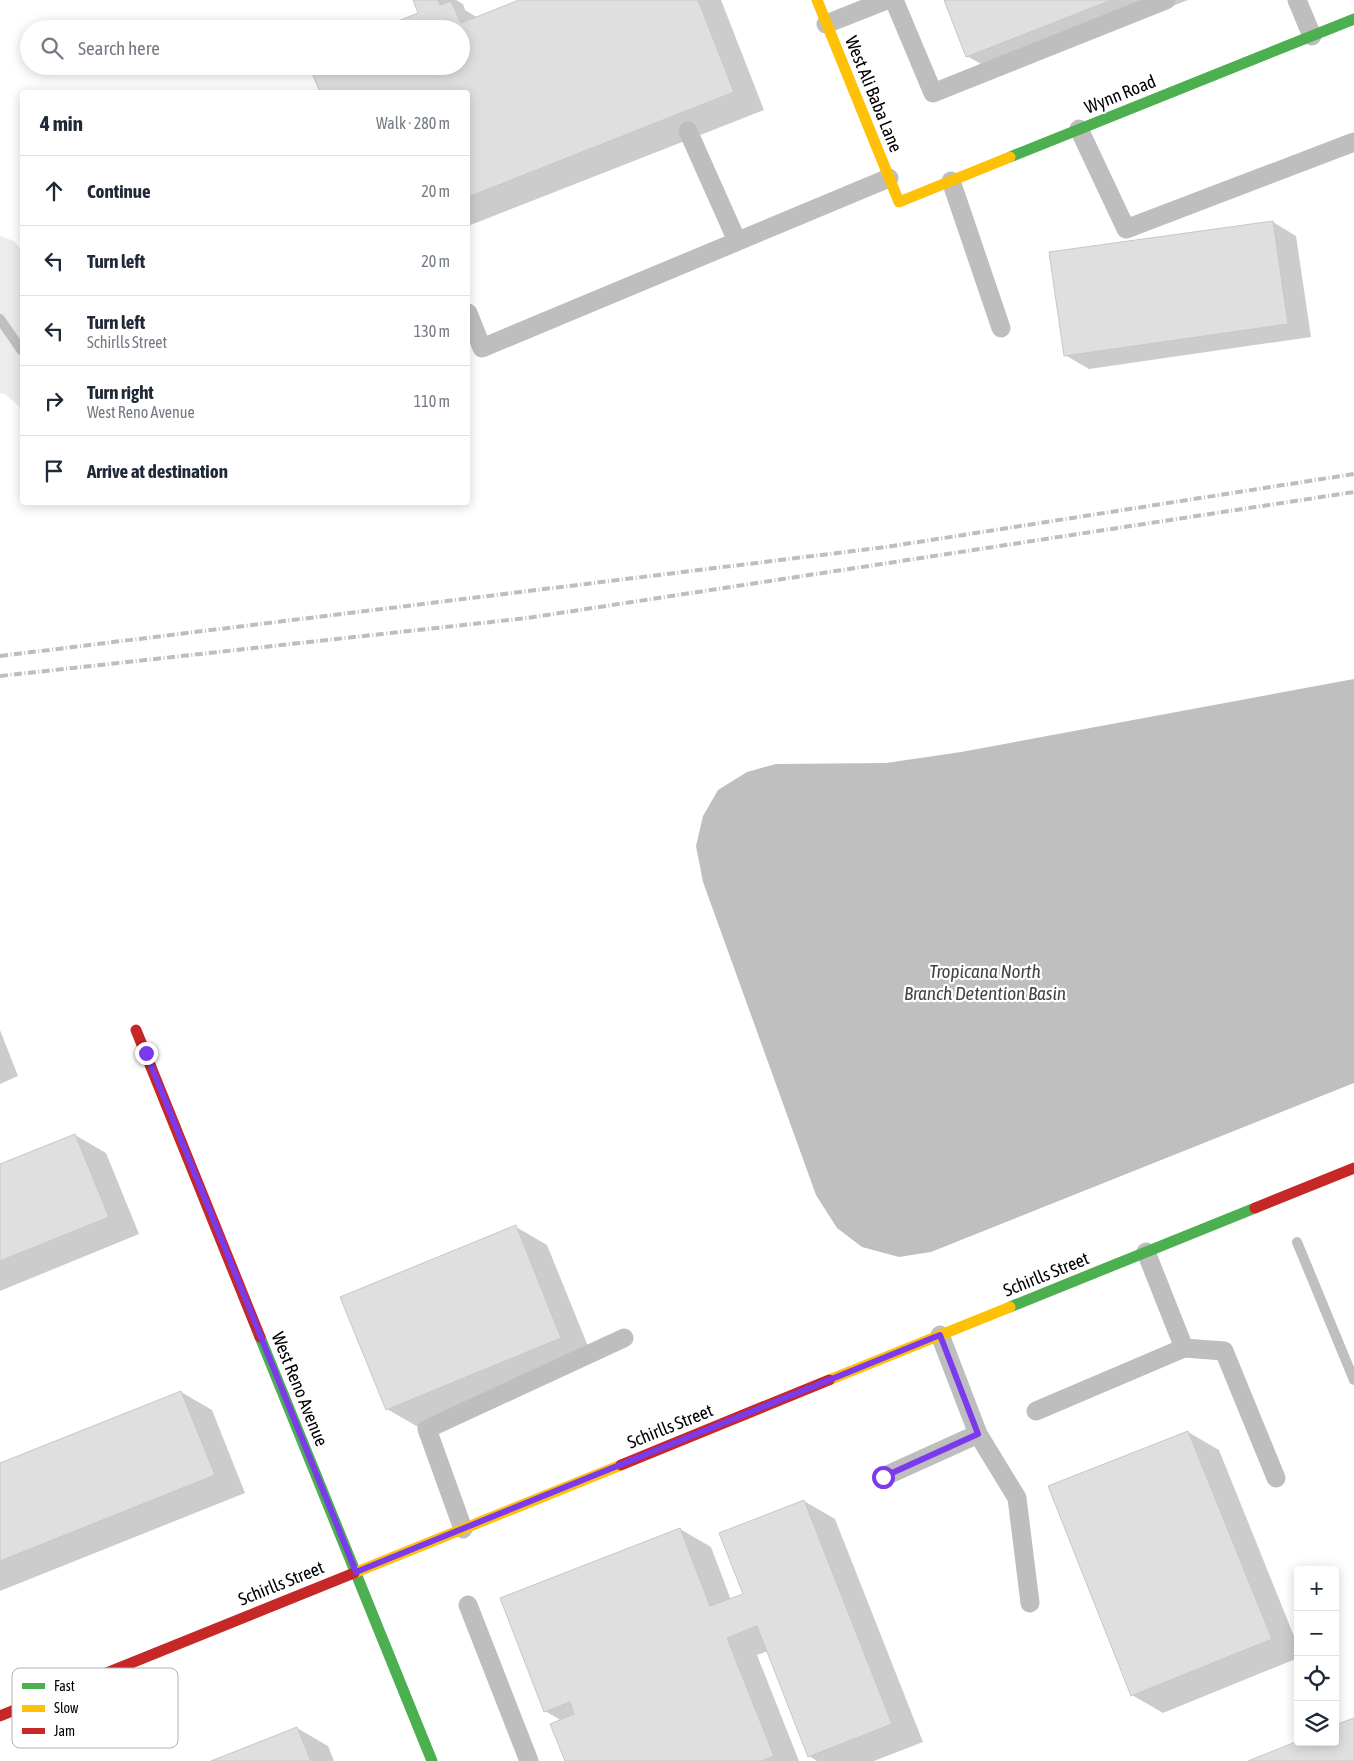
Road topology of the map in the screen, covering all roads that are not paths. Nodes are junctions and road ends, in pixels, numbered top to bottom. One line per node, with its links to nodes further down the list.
1 (816, 0): 7 (street, West Ali Baba Lane)
2 (887, 0): 7 (lane)
3 (894, 0): 4 (lane)
4 (1166, 0)
5 (1297, 0): 8 (lane)
6 (1354, 19): 8 (street, Wynn Road)
7 (826, 24): 12 (street, West Ali Baba Lane)
8 (1312, 36): 9 (street, Wynn Road)
9 (1079, 130): 11 (lane); 13 (street, Wynn Road)
10 (688, 131): 15 (lane)
11 (1354, 142)
12 (889, 178): 14 (street, West Ali Baba Lane); 15 (lane)
13 (951, 181): 14 (street, Wynn Road); 17 (lane)
14 (899, 202)
15 (737, 241): 16 (lane)
16 (470, 318)
17 (1001, 328)
18 (136, 1030): 29 (street, West Reno Avenue)
19 (1354, 1168): 20 (street, Schirlls Street)
20 (1146, 1252): 21 (street, Schirlls Street); 23 (lane)
21 (940, 1335): 25 (lane); 28 (street, Schirlls Street)
22 (624, 1338): 28 (lane)
23 (1184, 1348): 24 (lane); 27 (lane)
24 (1036, 1411)
25 (978, 1434): 26 (lane); 30 (lane)
26 (883, 1477)
27 (1276, 1478)
28 (462, 1529): 29 (street, Schirlls Street)
29 (356, 1572): 32 (street, Schirlls Street); 35 (street, West Reno Avenue)
30 (1030, 1603)
31 (468, 1606): 36 (lane)
32 (119, 1668)
33 (12, 1711): 34 (street, Schirlls Street)
34 (0, 1716)
35 (432, 1761)
36 (529, 1761)

